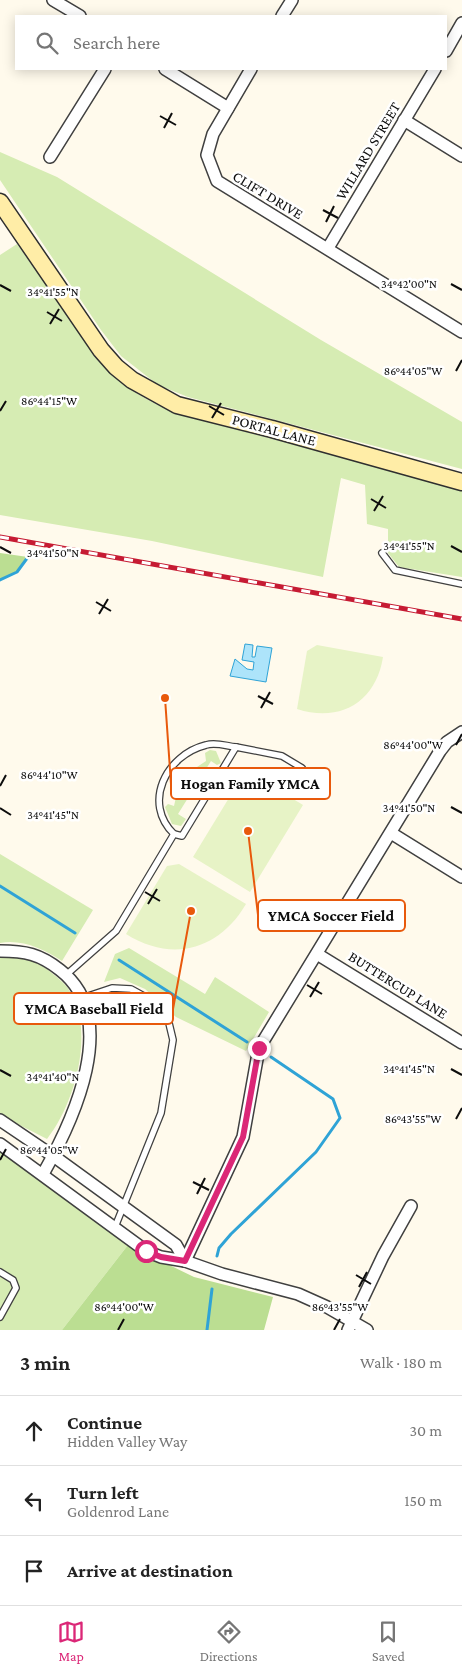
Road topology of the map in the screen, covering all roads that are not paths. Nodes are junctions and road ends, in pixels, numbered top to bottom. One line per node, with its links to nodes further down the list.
1 (53, 0): 3 (street)
2 (292, 0): 4 (street)
3 (78, 15)
4 (283, 15)
5 (462, 24): 6 (street)
6 (447, 48)
7 (104, 70): 14 (street)
8 (167, 70): 11 (street)
9 (250, 70): 11 (street, CLIFT DRIVE)
10 (434, 70): 12 (street, WILLARD STREET)
11 (228, 108): 16 (street, CLIFT DRIVE)
12 (404, 120): 13 (street); 16 (street, WILLARD STREET)
13 (462, 156)
14 (50, 158)
15 (0, 202): 18 (street, PORTAL LANE)
16 (328, 248): 17 (street, CLIFT DRIVE)
17 (462, 332)
18 (462, 482)
19 (382, 553): 20 (lane)
20 (462, 584)
21 (462, 732): 24 (street)
22 (236, 747): 23 (lane); 25 (lane); 25 (lane)
23 (302, 768)
24 (391, 833): 26 (street); 28 (street)
25 (174, 834): 29 (lane)
26 (462, 877)
27 (0, 950): 29 (street)
28 (317, 954): 31 (street, BUTTERCUP LANE); 39 (street)
29 (66, 974): 30 (street)
30 (82, 998): 34 (street); 37 (lane)
31 (462, 1043)
32 (0, 1120): 34 (street)
33 (0, 1144): 35 (street)
34 (53, 1156): 35 (street); 37 (street)
35 (43, 1174): 38 (street)
36 (411, 1206): 42 (street)
37 (124, 1207): 38 (lane); 39 (street)
38 (115, 1227): 39 (street)
39 (185, 1261): 42 (street)
40 (0, 1272): 41 (lane)
41 (0, 1317)
42 (349, 1325): 43 (street)
43 (367, 1330)

